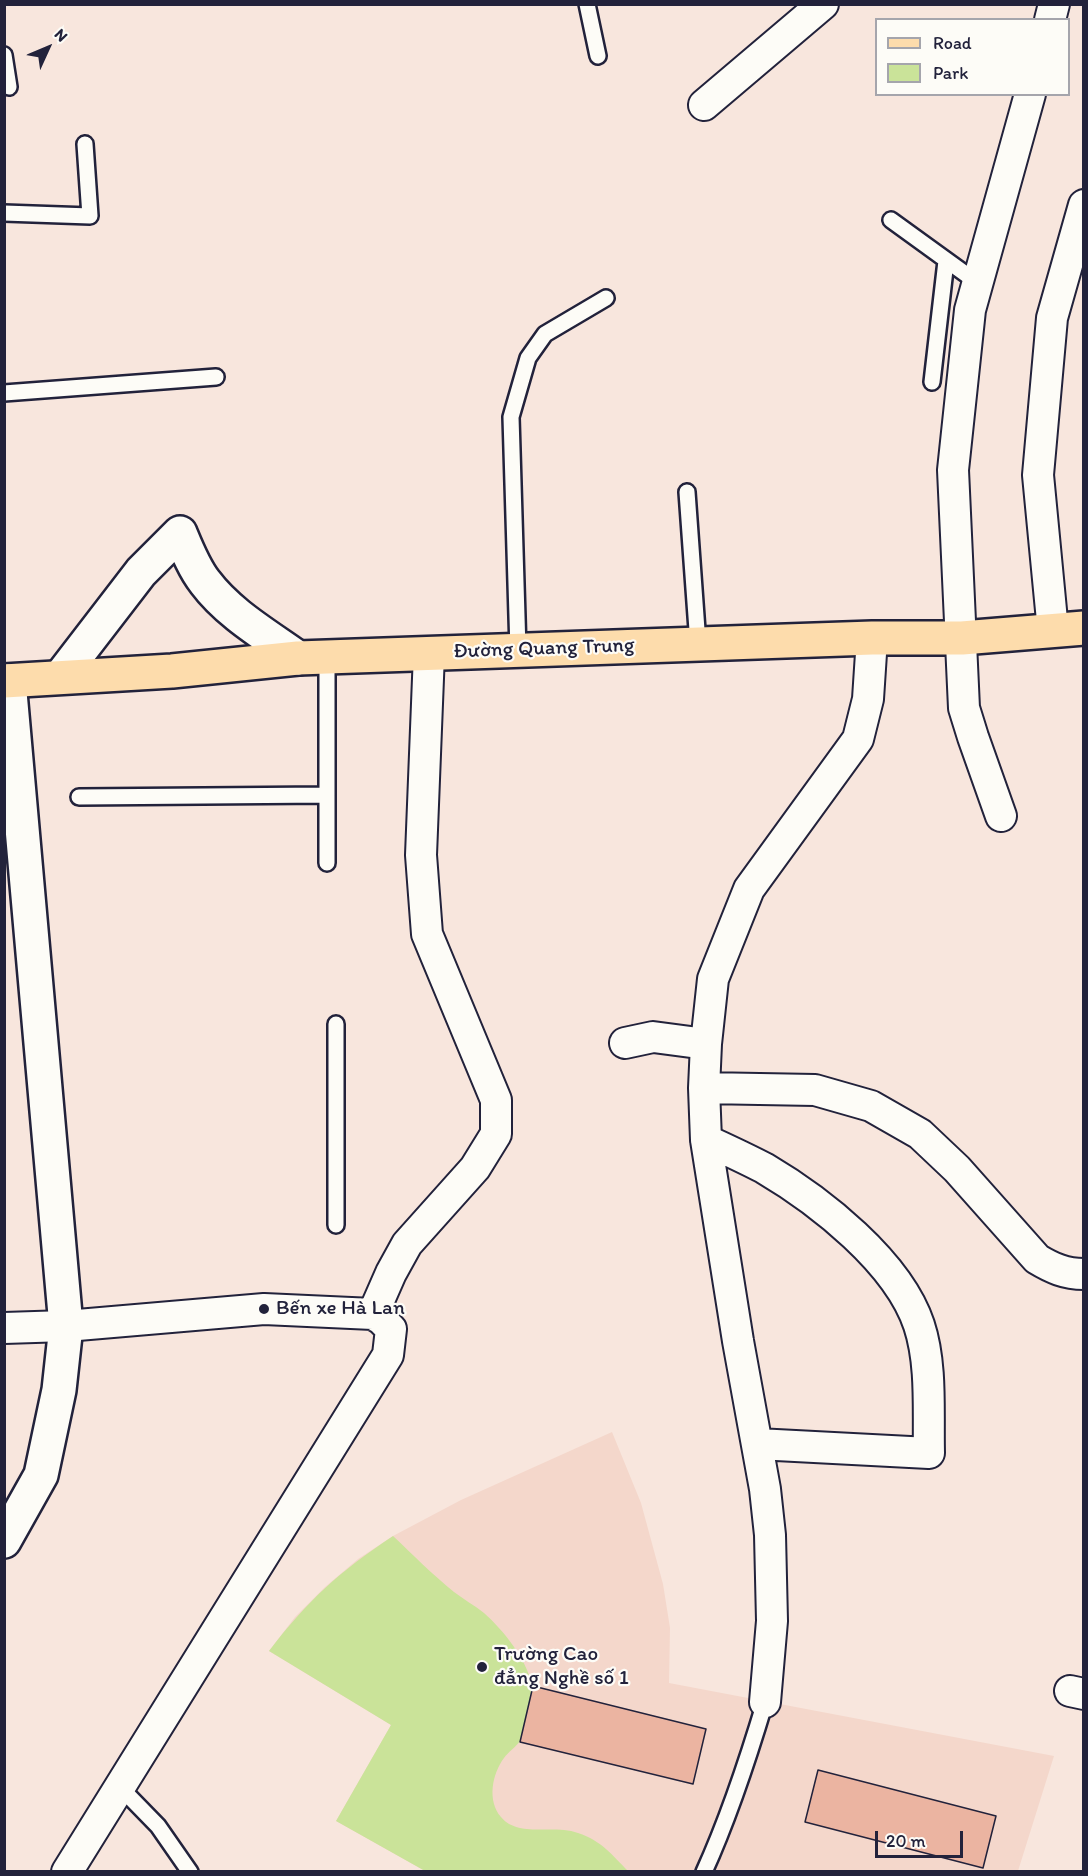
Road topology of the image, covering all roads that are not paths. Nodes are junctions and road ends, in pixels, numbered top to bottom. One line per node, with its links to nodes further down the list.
1 (587, 4): 4 (lane)
2 (823, 4): 7 (street)
3 (4, 55): 5 (lane)
4 (598, 56)
5 (9, 87)
6 (1029, 96): 13 (street)
7 (704, 105)
8 (85, 144): 10 (lane)
9 (1083, 205): 19 (street)
10 (4, 213)
11 (891, 220): 12 (lane)
12 (946, 261): 13 (lane); 16 (lane)
13 (978, 283): 21 (street)
14 (606, 298): 23 (lane)
15 (216, 377): 17 (lane)
16 (932, 382)
17 (4, 393)
18 (687, 492): 22 (lane)
19 (1068, 629): 21 (main road, Đường Quang Trung)
20 (873, 638): 21 (main road, Đường Quang Trung); 22 (main road, Đường Quang Trung); 34 (street)
21 (962, 638): 30 (street)
22 (698, 644): 23 (main road, Đường Quang Trung)
23 (518, 650): 24 (main road, Đường Quang Trung)
24 (429, 653): 25 (main road, Đường Quang Trung); 39 (street)
25 (313, 657): 26 (main road, Đường Quang Trung); 26 (street); 28 (lane)
26 (61, 676): 27 (main road, Đường Quang Trung)
27 (7, 681): 40 (street)
28 (327, 795): 29 (lane); 31 (lane)
29 (79, 797)
30 (1001, 816)
31 (327, 863)
32 (336, 1024): 37 (lane)
33 (625, 1043): 34 (street)
34 (706, 1044): 35 (street)
35 (704, 1088): 36 (street); 38 (street)
36 (706, 1140): 42 (street); 42 (street)
37 (336, 1225)
38 (1083, 1274)
39 (373, 1314): 40 (street); 45 (street)
40 (66, 1326): 41 (street); 43 (street)
41 (4, 1328)
42 (757, 1444): 44 (street)
43 (4, 1541)
44 (765, 1702): 46 (lane)
45 (120, 1787): 47 (street); 48 (lane)
46 (705, 1870)
47 (67, 1872)
48 (190, 1872)

